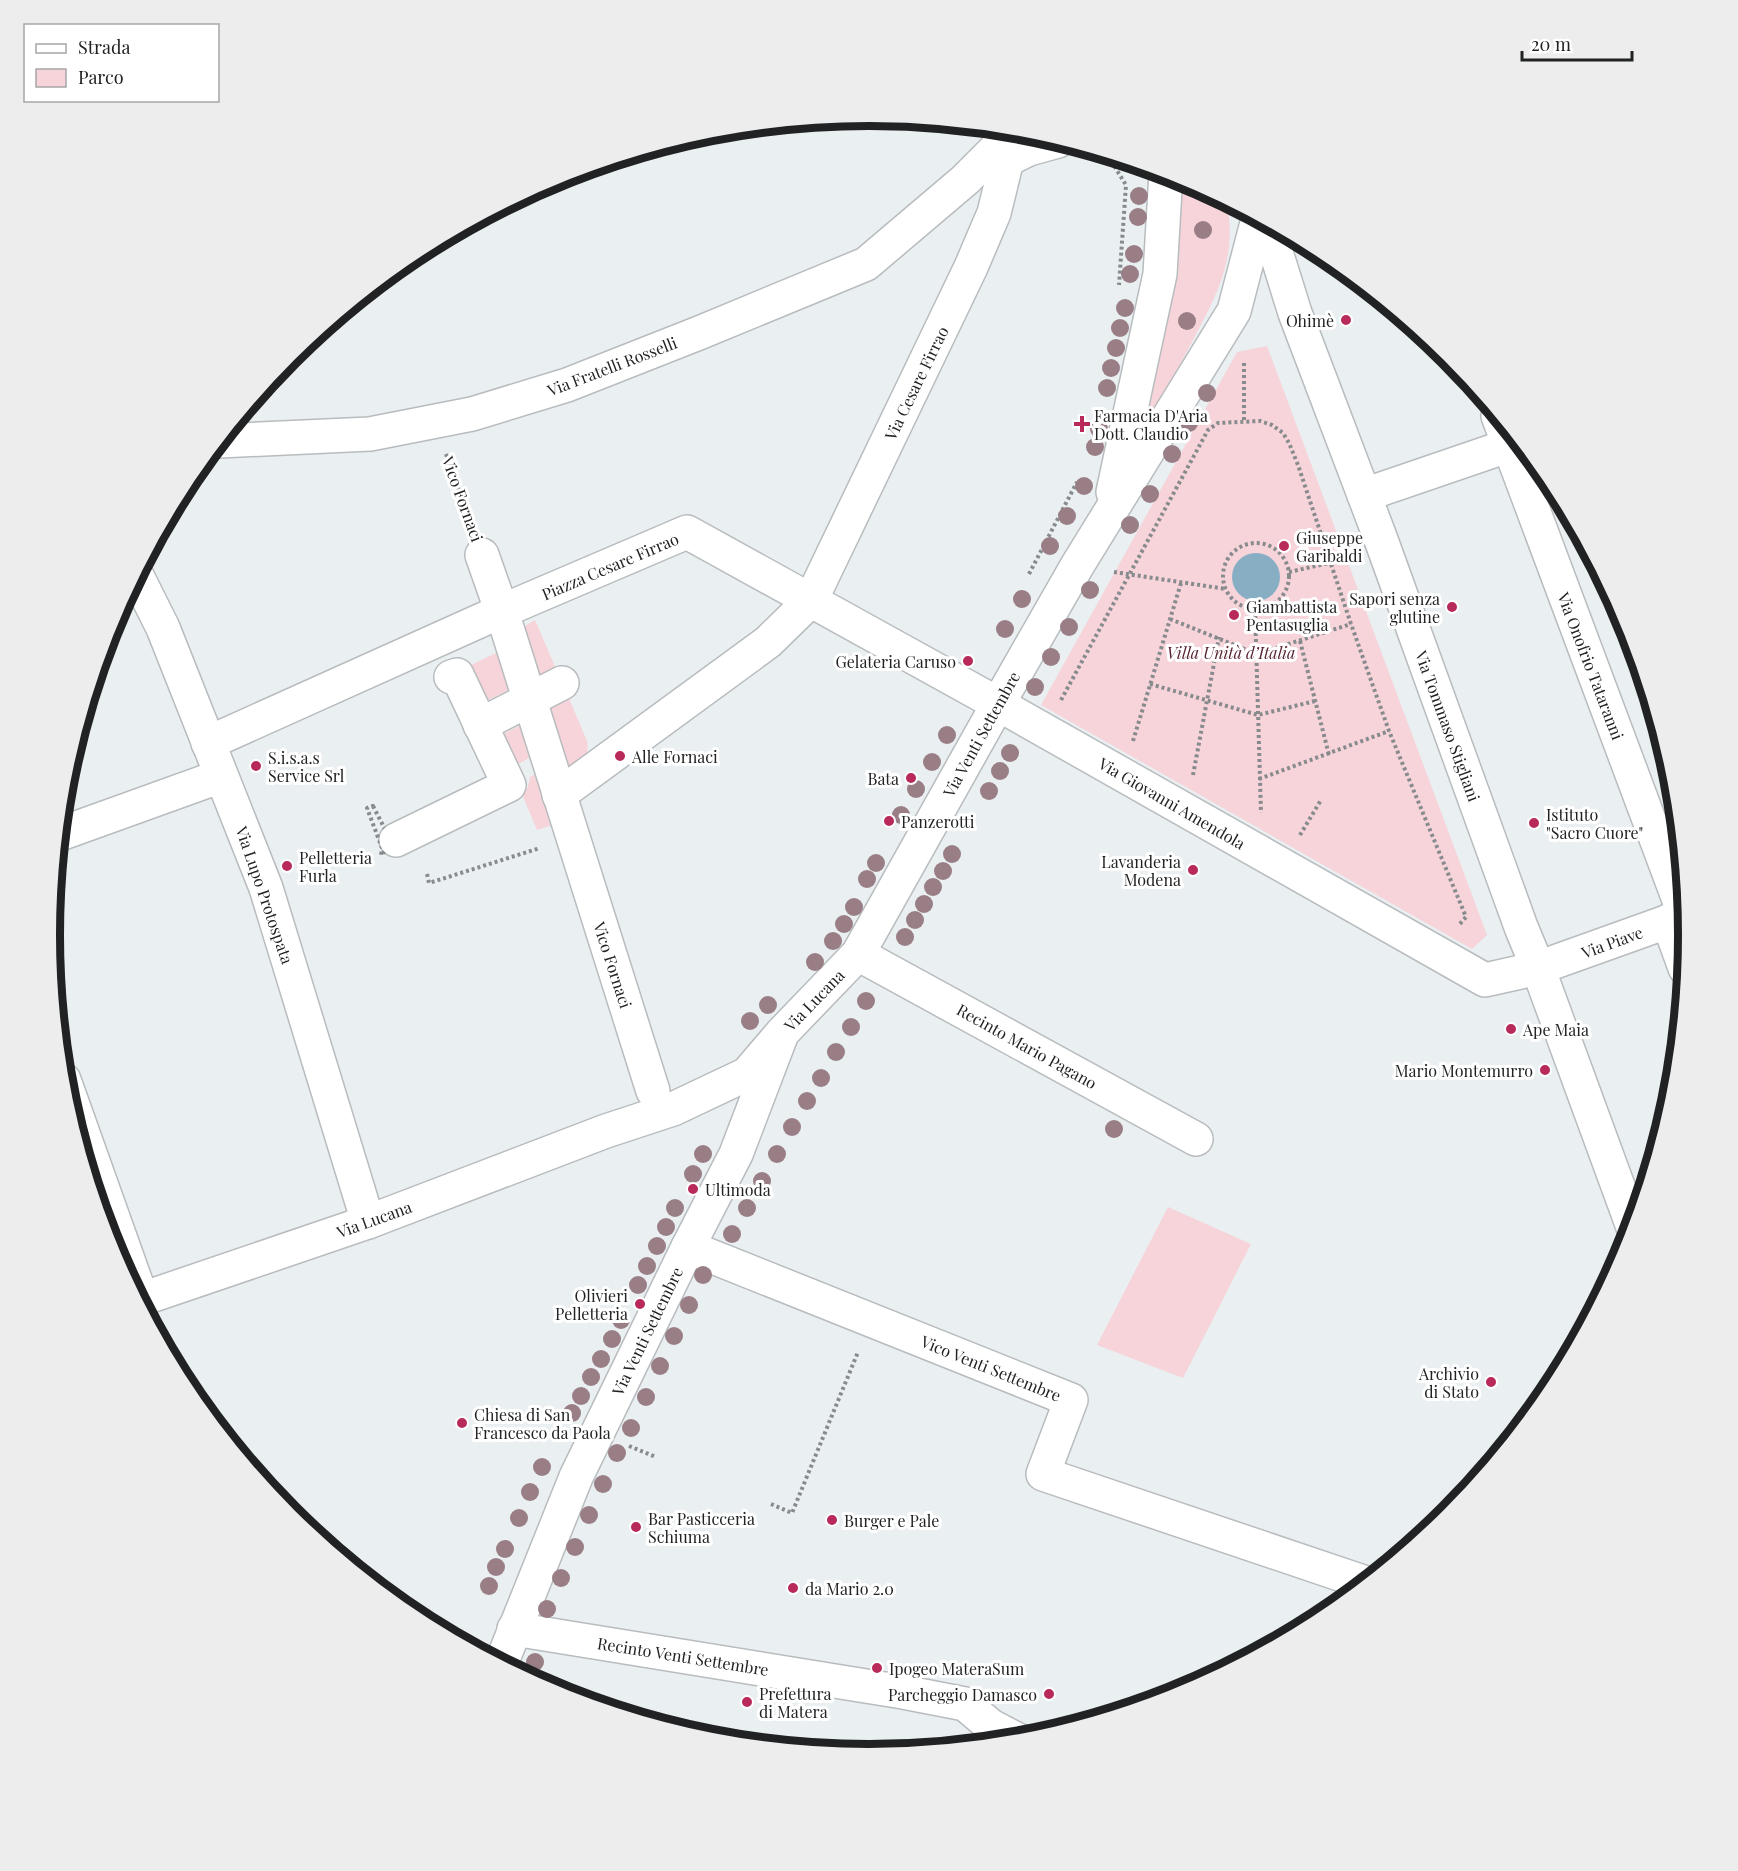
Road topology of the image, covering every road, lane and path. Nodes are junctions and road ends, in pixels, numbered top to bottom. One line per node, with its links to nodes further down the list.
1 (1011, 145): 2 (street, Via Fratelli Rosselli); 9 (street, Via Fratelli Rosselli); 27 (street, Via Cesare Firrao)
2 (1042, 145)
3 (1113, 164): 7 (path)
4 (1166, 183): 16 (street, Via Venti Settembre)
5 (1256, 226): 16 (street, Via Venti Settembre)
6 (1270, 233): 15 (street, Via Tommaso Stigliani)
7 (1117, 296)
8 (1244, 362): 10 (path)
9 (435, 421): 12 (street, Via Fratelli Rosselli); 17 (path, Vico Fornaci)
10 (1244, 421): 19 (path); 22 (path)
11 (1505, 436): 15 (street)
12 (229, 441)
13 (1511, 443): 60 (street, Via Onofrio Tataranni)
14 (1082, 474): 23 (path)
15 (1364, 495): 64 (street, Via Tommaso Stigliani)
16 (1108, 517): 20 (street, Via Venti Settembre)
17 (482, 555): 29 (street, Vico Fornaci)
18 (1347, 559): 19 (path)
19 (1330, 562): 21 (path); 31 (path)
20 (1077, 566): 22 (path); 41 (street, Via Venti Settembre)
21 (1289, 572): 26 (path); 28 (path)
22 (1128, 574): 24 (path); 42 (path)
23 (1026, 579)
24 (1181, 583): 26 (path); 30 (path)
25 (140, 584): 47 (street, Via Lupo Protospata)
26 (1226, 589): 28 (path)
27 (811, 600): 29 (street, Piazza Cesare Firrao); 41 (street, Via Giovanni Amendola); 54 (street)
28 (1255, 609): 34 (path)
29 (502, 612): 38 (street); 47 (street, Piazza Cesare Firrao)
30 (1170, 619): 32 (path); 37 (path)
31 (1351, 624): 33 (path); 45 (path)
32 (1219, 637): 34 (path); 39 (path)
33 (1300, 641): 34 (path); 40 (path)
34 (1257, 654): 43 (path)
35 (451, 677): 44 (street)
36 (562, 683): 38 (street)
37 (1150, 684): 39 (path); 46 (path)
38 (530, 699): 44 (street); 49 (street)
39 (1206, 700): 43 (path); 52 (path)
40 (1315, 701): 43 (path); 48 (path)
41 (998, 704): 58 (street, Via Giovanni Amendola); 63 (street, Via Venti Settembre)
42 (1070, 707)
43 (1258, 715): 53 (path)
44 (480, 725): 51 (street)
45 (1389, 731): 48 (path); 62 (path)
46 (1132, 742)
47 (208, 743): 50 (street, Via Lupo Protospata)
48 (1329, 755): 53 (path)
49 (548, 758): 51 (street); 54 (street)
50 (221, 776): 55 (street); 71 (street, Via Lupo Protospata)
51 (504, 776): 57 (street)
52 (1193, 777)
53 (1259, 779): 58 (path)
54 (559, 795): 56 (street)
55 (67, 832)
56 (573, 838): 59 (path); 66 (street, Vico Fornaci)
57 (396, 840)
58 (1263, 855): 64 (street, Via Giovanni Amendola)
59 (427, 874)
60 (1677, 908)
61 (1677, 918): 64 (street, Via Piave)
62 (1455, 929)
63 (858, 954): 65 (street, Via Lucana); 67 (street, Recinto Mario Pagano)
64 (1538, 968): 69 (street, Via Tommaso Stigliani)
65 (782, 1033): 71 (street, Via Lucana); 72 (street, Via Venti Settembre)
66 (653, 1091)
67 (1196, 1139)
68 (97, 1175): 70 (street)
69 (1628, 1214)
70 (113, 1221)
71 (368, 1222): 73 (street, Via Lucana)
72 (688, 1246): 74 (street, Vico Venti Settembre); 77 (street, Via Venti Settembre)
73 (146, 1298)
74 (871, 1320): 75 (path); 76 (street, Vico Venti Settembre)
75 (771, 1504)
76 (1357, 1580)
77 (514, 1629): 78 (street, Via Venti Settembre); 79 (street, Recinto Venti Settembre)
78 (504, 1657)
79 (1004, 1733)

